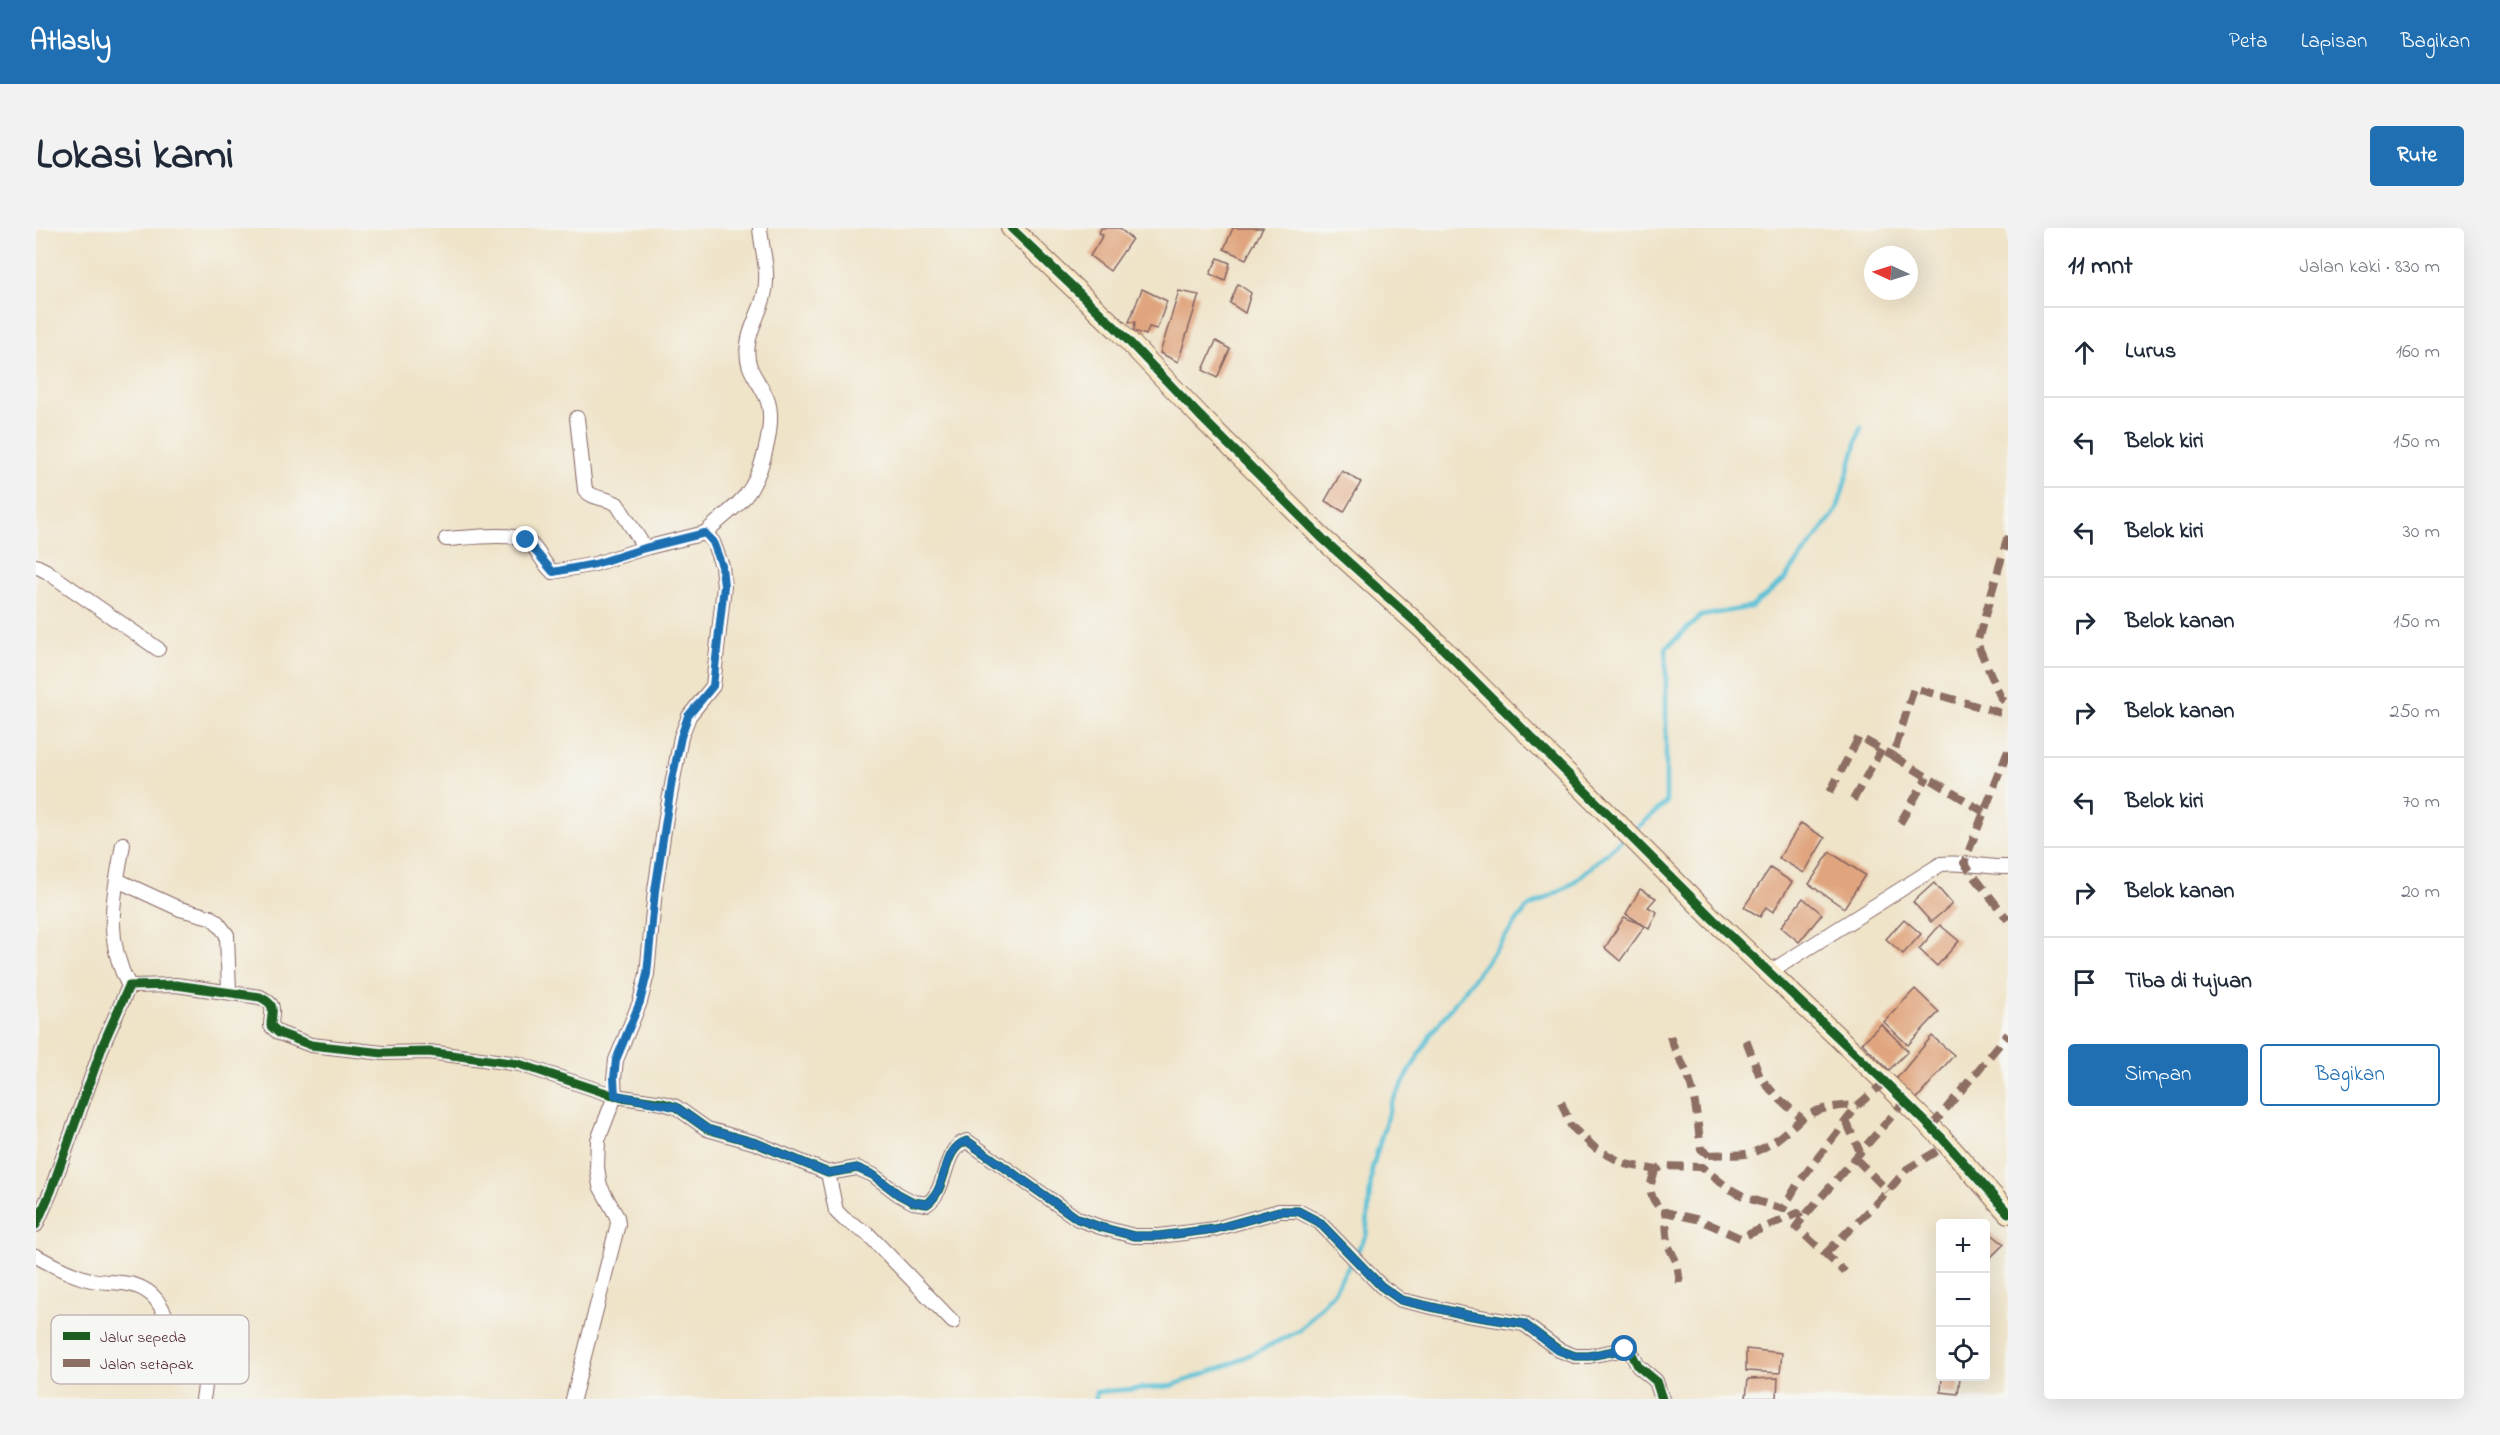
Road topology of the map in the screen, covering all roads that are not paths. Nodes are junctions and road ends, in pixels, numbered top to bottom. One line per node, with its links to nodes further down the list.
1 (760, 228): 4 (street)
2 (1011, 228): 12 (street)
3 (577, 418): 6 (street)
4 (705, 533): 6 (street); 15 (street)
5 (446, 539): 6 (street)
6 (645, 548)
7 (36, 566): 8 (street)
8 (158, 650)
9 (123, 844): 11 (street)
10 (2008, 867): 12 (street)
11 (117, 880): 13 (street); 14 (street)
12 (1770, 972): 17 (street)
13 (129, 986): 14 (street); 18 (street)
14 (229, 992): 15 (street)
15 (615, 1095): 16 (street); 24 (street)
16 (828, 1173): 21 (street); 25 (street)
17 (2008, 1213)
18 (36, 1225)
19 (36, 1256): 20 (street)
20 (166, 1315)
21 (953, 1322)
22 (206, 1384): 23 (street)
23 (203, 1399)
24 (573, 1399)
25 (1662, 1399)

